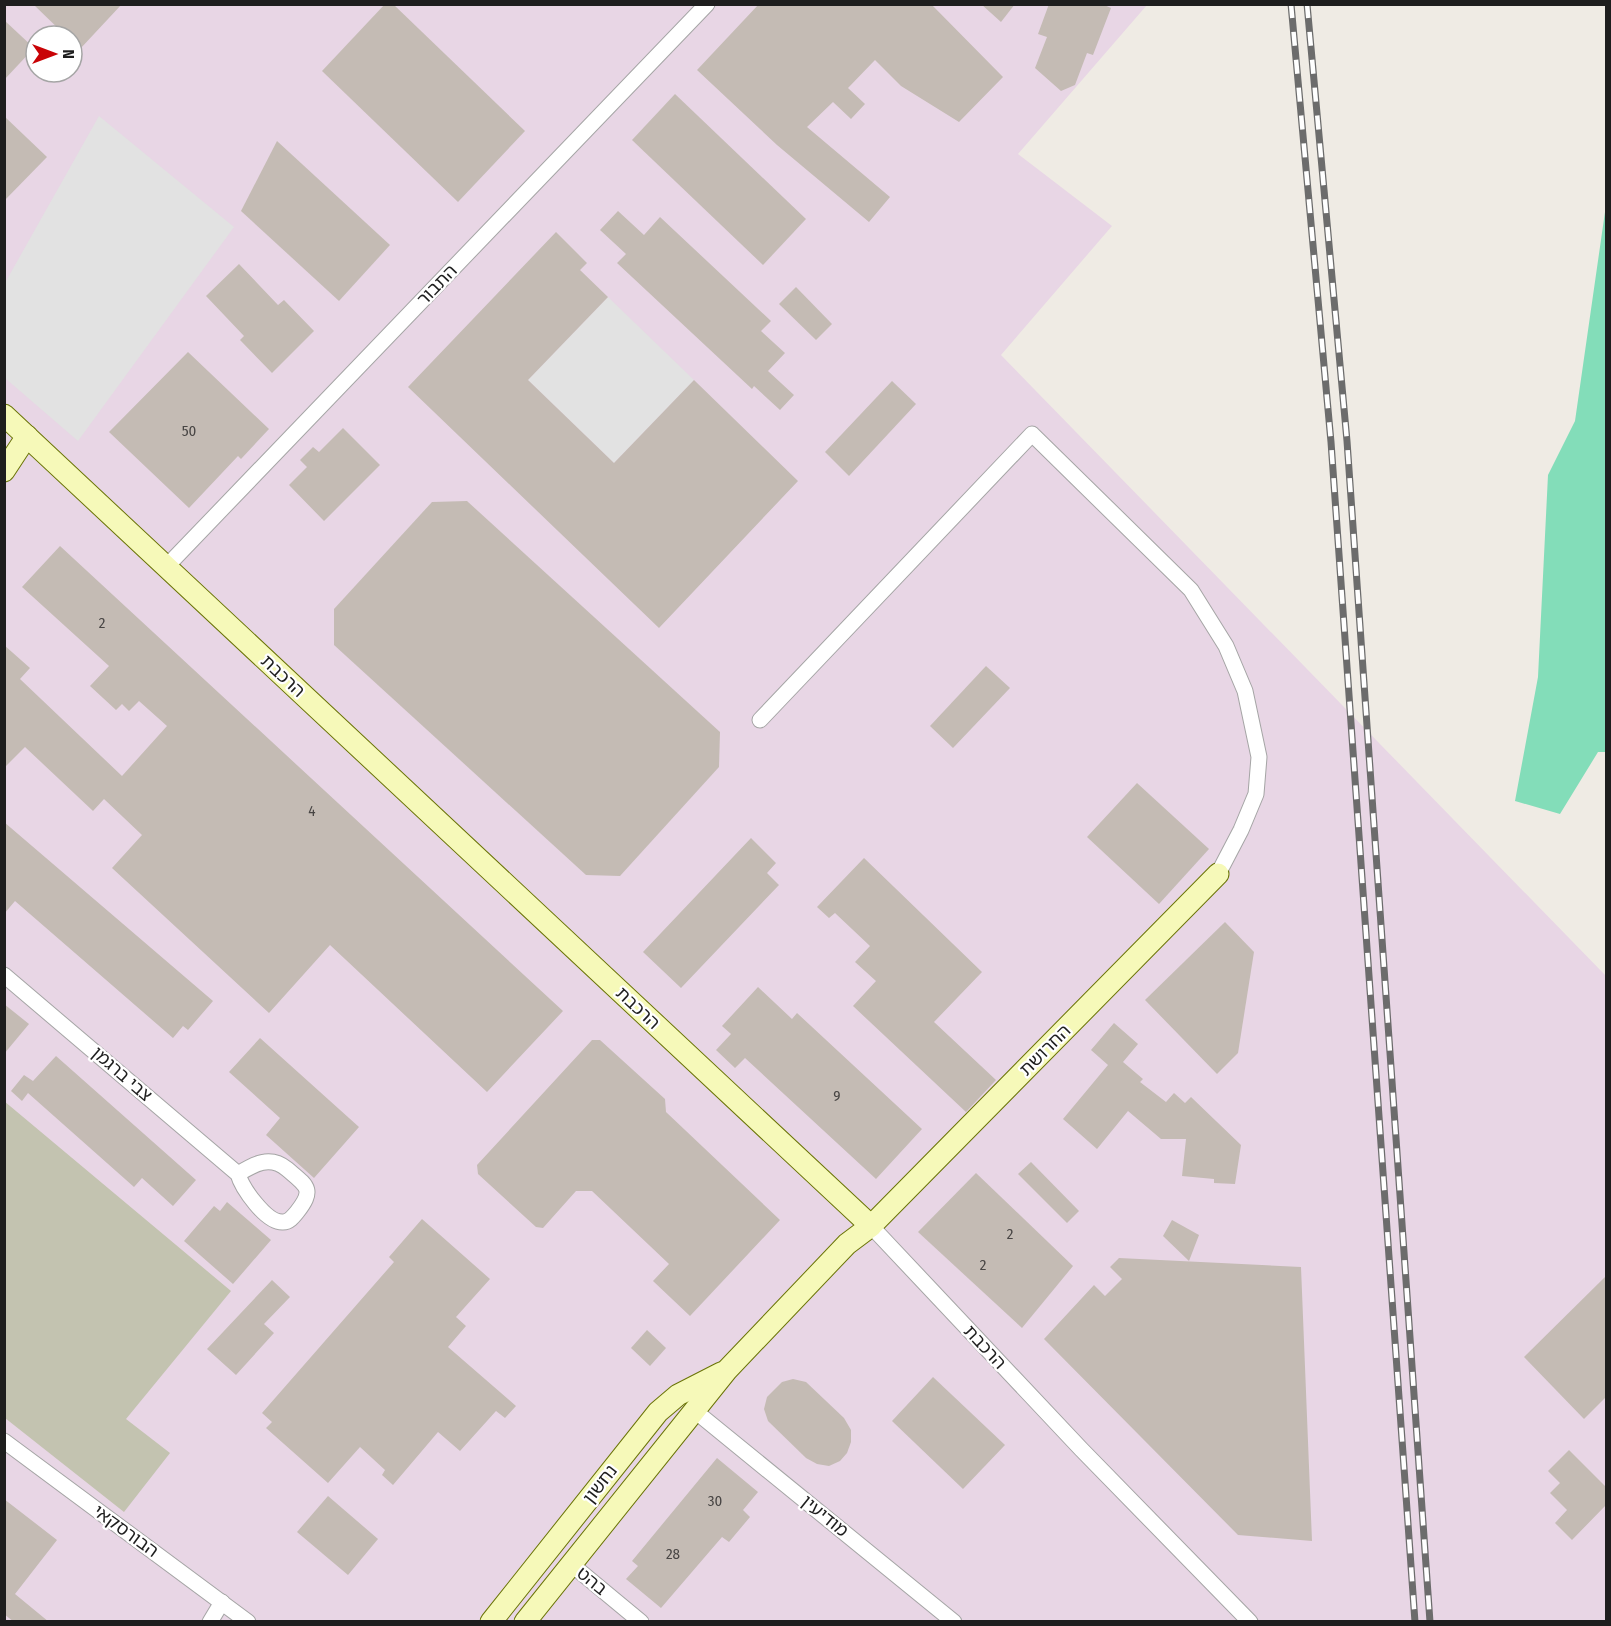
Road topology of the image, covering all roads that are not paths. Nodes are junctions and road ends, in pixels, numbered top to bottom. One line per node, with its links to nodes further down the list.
1 (707, 4): 5 (street, התבור)
2 (4, 415): 3 (street, הרכבת)
3 (27, 436): 4 (street); 5 (street, הרכבת)
4 (4, 471)
5 (166, 566): 10 (street, הרכבת)
6 (760, 720): 7 (street)
7 (1218, 874): 10 (street, החרושת)
8 (4, 975): 9 (street, צבי ברגמן)
9 (238, 1174): 9 (street, צבי ברגמן)
10 (872, 1226): 11 (street, נחשון); 22 (street, הרכבת)
11 (727, 1370): 12 (street, נחשון); 18 (street, נחשון)
12 (695, 1411): 14 (street, נחשון); 21 (street, מודיעין)
13 (4, 1441): 15 (street, הבורסקאי)
14 (571, 1564): 19 (street, נחשון); 20 (street, בהט)
15 (222, 1602): 16 (street); 17 (street, הבורסקאי)
16 (210, 1622)
17 (248, 1622)
18 (491, 1622)
19 (525, 1622)
20 (641, 1622)
21 (954, 1622)
22 (1250, 1622)

